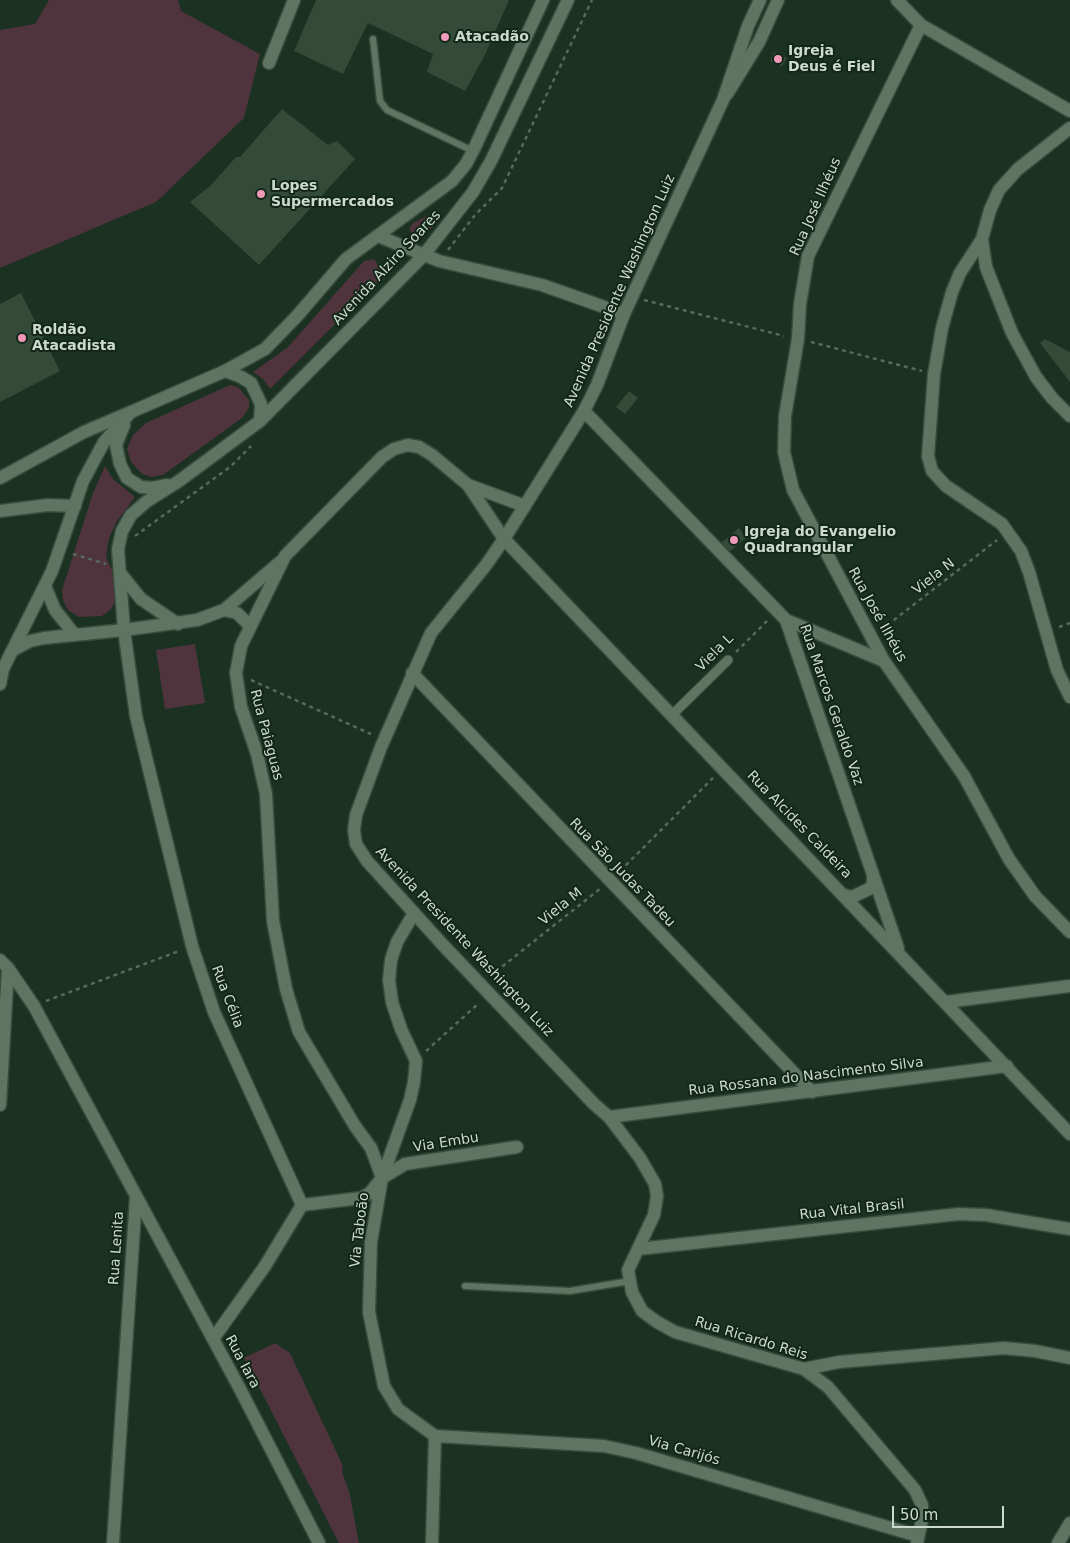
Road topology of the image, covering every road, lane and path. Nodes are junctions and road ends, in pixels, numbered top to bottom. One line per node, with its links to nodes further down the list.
1 (294, 0): 9 (street)
2 (543, 0): 13 (street, Avenida Alziro Soares)
3 (568, 0): 16 (street, Avenida Alziro Soares)
4 (760, 0): 10 (street, Avenida Presidente Washington Luiz)
5 (778, 0): 10 (street)
6 (897, 0): 7 (street)
7 (920, 24): 11 (street); 41 (street, Rua José Ilhéus)
8 (373, 39): 13 (lane)
9 (269, 63)
10 (723, 100): 17 (street, Avenida Presidente Washington Luiz)
11 (1070, 111)
12 (1070, 128): 15 (street)
13 (473, 151): 14 (street, Avenida Alziro Soares)
14 (378, 236): 16 (street); 18 (street, Avenida Alziro Soares)
15 (982, 239): 21 (street); 29 (street)
16 (423, 256): 17 (street); 22 (street, Avenida Alziro Soares)
17 (624, 314): 19 (street, Avenida Presidente Washington Luiz)
18 (224, 372): 20 (street, Avenida Alziro Soares); 22 (street)
19 (584, 411): 27 (street, Avenida Presidente Washington Luiz); 36 (street, Rua Marcos Geraldo Vaz)
20 (131, 412): 23 (street); 24 (street); 26 (street, Avenida Alziro Soares)
21 (1068, 413)
22 (260, 421): 24 (street, Avenida Alziro Soares)
23 (0, 478)
24 (179, 481): 33 (street, Avenida Alziro Soares)
25 (468, 485): 27 (street, Rua Paiaguas); 30 (street, Rua Paiaguas); 32 (street, Rua Paiaguas)
26 (76, 506): 28 (street); 31 (street, Avenida Alziro Soares)
27 (525, 506): 30 (street, Avenida Presidente Washington Luiz)
28 (0, 511)
29 (1008, 531): 41 (path, Viela N); 49 (street)
30 (504, 538): 47 (street, Avenida Presidente Washington Luiz); 50 (street, Rua Alcides Caldeira)
31 (60, 551): 33 (path); 34 (street)
32 (285, 556): 35 (street); 38 (street, Rua Paiaguas)
33 (121, 574): 37 (street); 39 (street)
34 (45, 586): 40 (street); 42 (street)
35 (224, 610): 37 (street); 38 (street)
36 (782, 615): 43 (path, Viela L); 44 (street); 53 (street, Rua Marcos Geraldo Vaz)
37 (178, 624): 39 (street)
38 (250, 626): 46 (street, Rua Paiaguas)
39 (124, 630): 40 (street); 58 (street, Rua Célia)
40 (74, 634): 42 (street)
41 (872, 638): 44 (street, Rua José Ilhéus)
42 (13, 650): 45 (street)
43 (728, 660): 50 (street, Viela L)
44 (884, 661): 57 (street, Rua José Ilhéus)
45 (2, 670): 48 (street)
46 (236, 673): 51 (path); 72 (street, Rua Paiaguas)
47 (412, 673): 51 (street, Avenida Presidente Washington Luiz); 54 (street, Rua São Judas Tadeu)
48 (0, 684)
49 (1070, 698)
50 (672, 715): 52 (street, Rua Alcides Caldeira)
51 (384, 740): 56 (street, Avenida Presidente Washington Luiz)
52 (723, 768): 54 (path, Viela M); 55 (street, Rua Alcides Caldeira)
53 (873, 876): 55 (street); 59 (street, Rua Marcos Geraldo Vaz)
54 (608, 882): 62 (path, Viela M); 67 (street, Rua São Judas Tadeu)
55 (844, 895): 59 (street, Rua Alcides Caldeira)
56 (414, 913): 62 (street, Avenida Presidente Washington Luiz); 65 (street)
57 (1070, 932)
58 (192, 946): 64 (path); 75 (street, Rua Célia)
59 (900, 953): 63 (street, Rua Alcides Caldeira)
60 (4, 964): 64 (street, Rua Lenita); 68 (street)
61 (1070, 986): 63 (street)
62 (488, 992): 65 (path, Viela M); 69 (street, Avenida Presidente Washington Luiz)
63 (946, 1002): 66 (street, Rua Alcides Caldeira)
64 (34, 1006): 74 (street, Rua Lenita)
65 (416, 1061): 72 (street, Via Taboão)
66 (1008, 1066): 67 (street, Rua Rossana do Nascimento Silva); 70 (street, Rua Alcides Caldeira)
67 (812, 1092): 69 (street, Rua Rossana do Nascimento Silva)
68 (0, 1106)
69 (609, 1117): 73 (street, Avenida Presidente Washington Luiz)
70 (1070, 1134)
71 (517, 1147): 72 (street, Via Embu)
72 (382, 1178): 75 (street, Via Embu); 83 (street, Via Taboão)
73 (655, 1184): 77 (street, Rua Ricardo Reis)
74 (136, 1197): 80 (street, Rua Iara); 86 (street, Rua Lenita)
75 (302, 1204): 80 (street)
76 (1070, 1229): 77 (street, Rua Vital Brasil)
77 (638, 1249): 78 (street, Rua Ricardo Reis)
78 (630, 1281): 79 (lane); 82 (street, Rua Ricardo Reis)
79 (465, 1286)
80 (213, 1339): 87 (street, Rua Iara)
81 (1070, 1358): 82 (street)
82 (804, 1369): 85 (street, Rua Ricardo Reis)
83 (435, 1436): 85 (street, Via Carijós); 88 (street)
84 (1070, 1523): 89 (street)
85 (917, 1539)
86 (113, 1543)
87 (319, 1543)
88 (432, 1543)
89 (1058, 1543)

